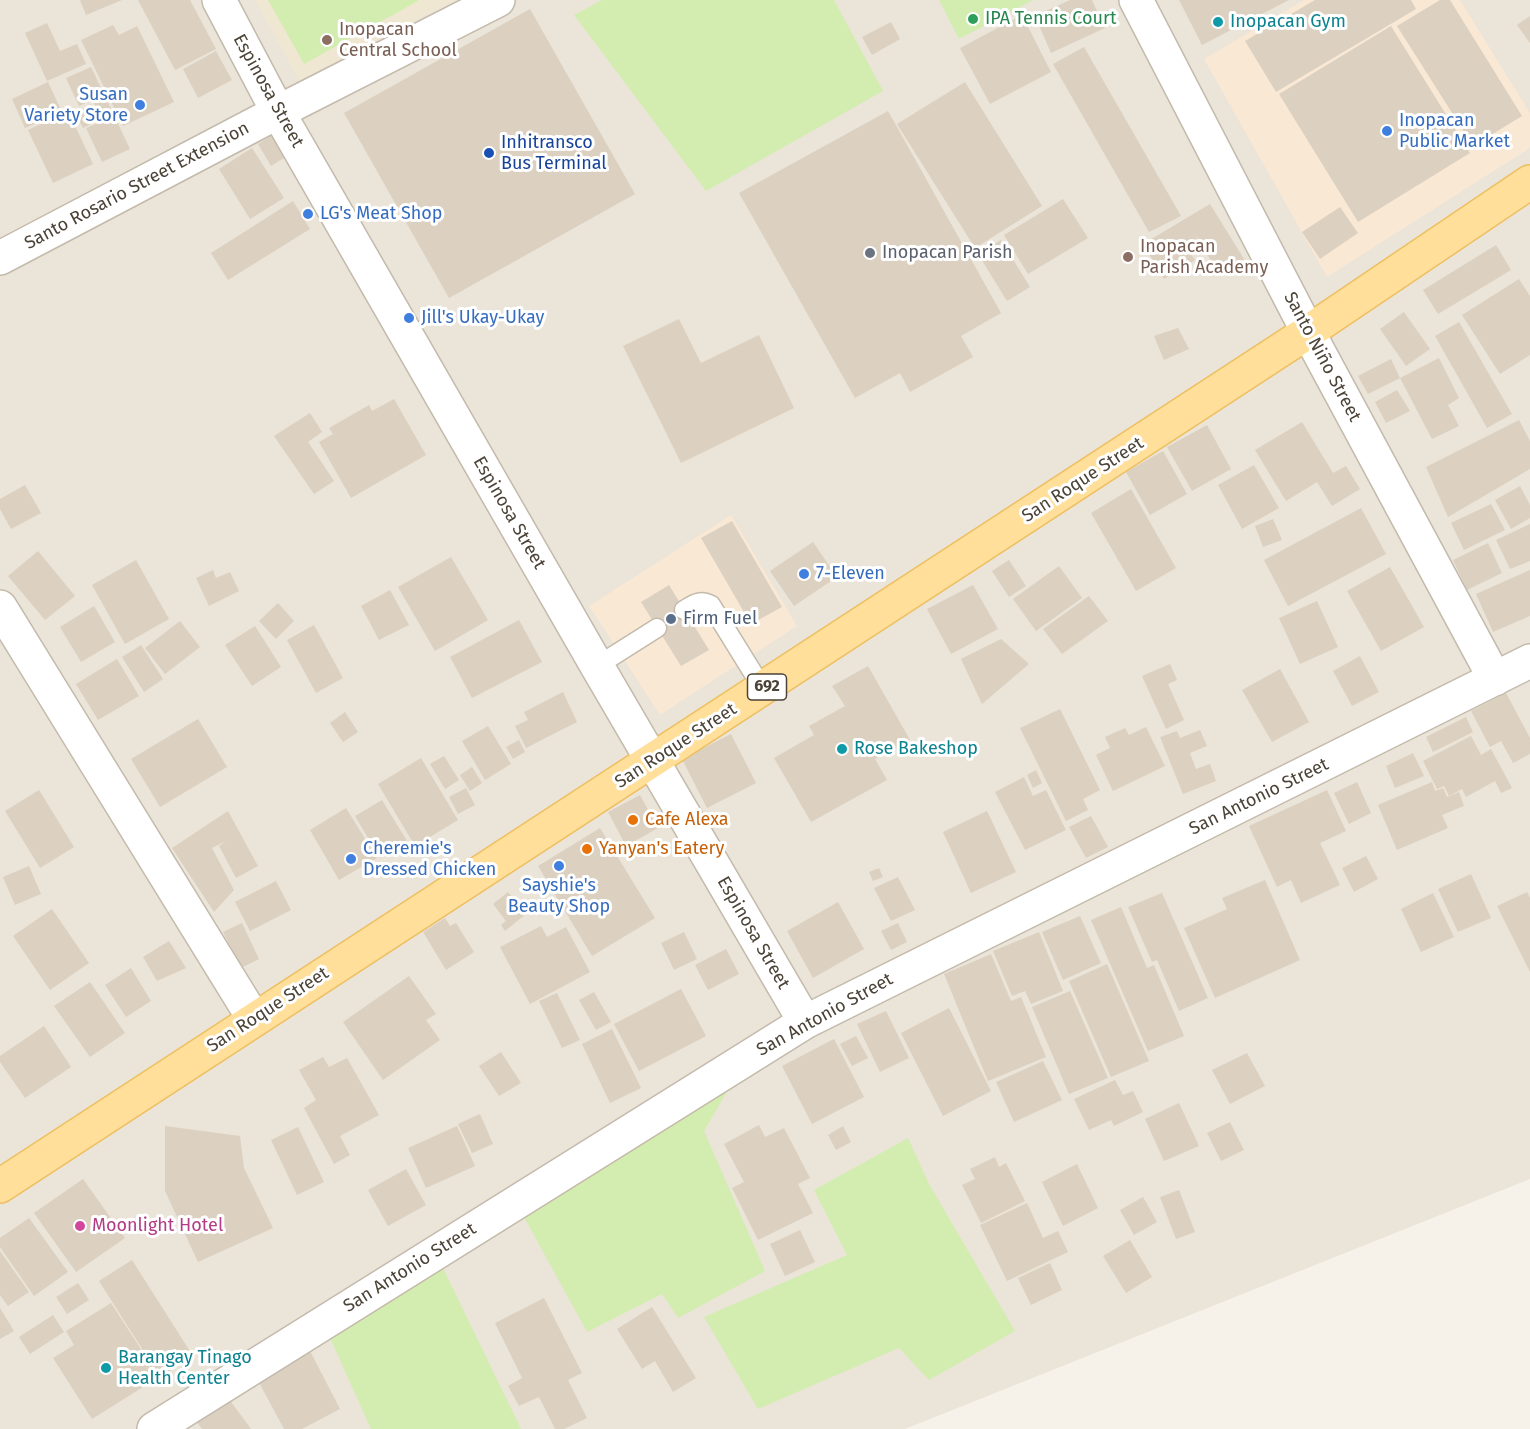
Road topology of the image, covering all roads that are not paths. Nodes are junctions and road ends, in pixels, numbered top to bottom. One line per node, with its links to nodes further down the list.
1 (219, 0): 4 (street, Espinosa Street)
2 (498, 0): 4 (street, Santo Rosario Street Extension)
3 (1136, 0): 7 (street, Santo Niño Street)
4 (278, 112): 6 (street, Santo Rosario Street Extension); 12 (street, Espinosa Street)
5 (1530, 182): 7 (main road, San Roque Street / 692)
6 (0, 258)
7 (1308, 332): 13 (street, Santo Niño Street); 14 (main road, San Roque Street / 692)
8 (0, 607): 16 (street)
9 (684, 610): 14 (lane)
10 (657, 627): 12 (lane)
11 (1530, 661): 13 (street, San Antonio Street)
12 (597, 666): 15 (street, Espinosa Street)
13 (1495, 680): 17 (street, San Antonio Street)
14 (763, 689): 15 (main road, San Roque Street / 692)
15 (652, 761): 16 (main road, San Roque Street / 692); 17 (street, Espinosa Street)
16 (254, 1019): 18 (main road, San Roque Street / 692)
17 (805, 1022): 19 (street, San Antonio Street)
18 (0, 1186)
19 (154, 1429)

